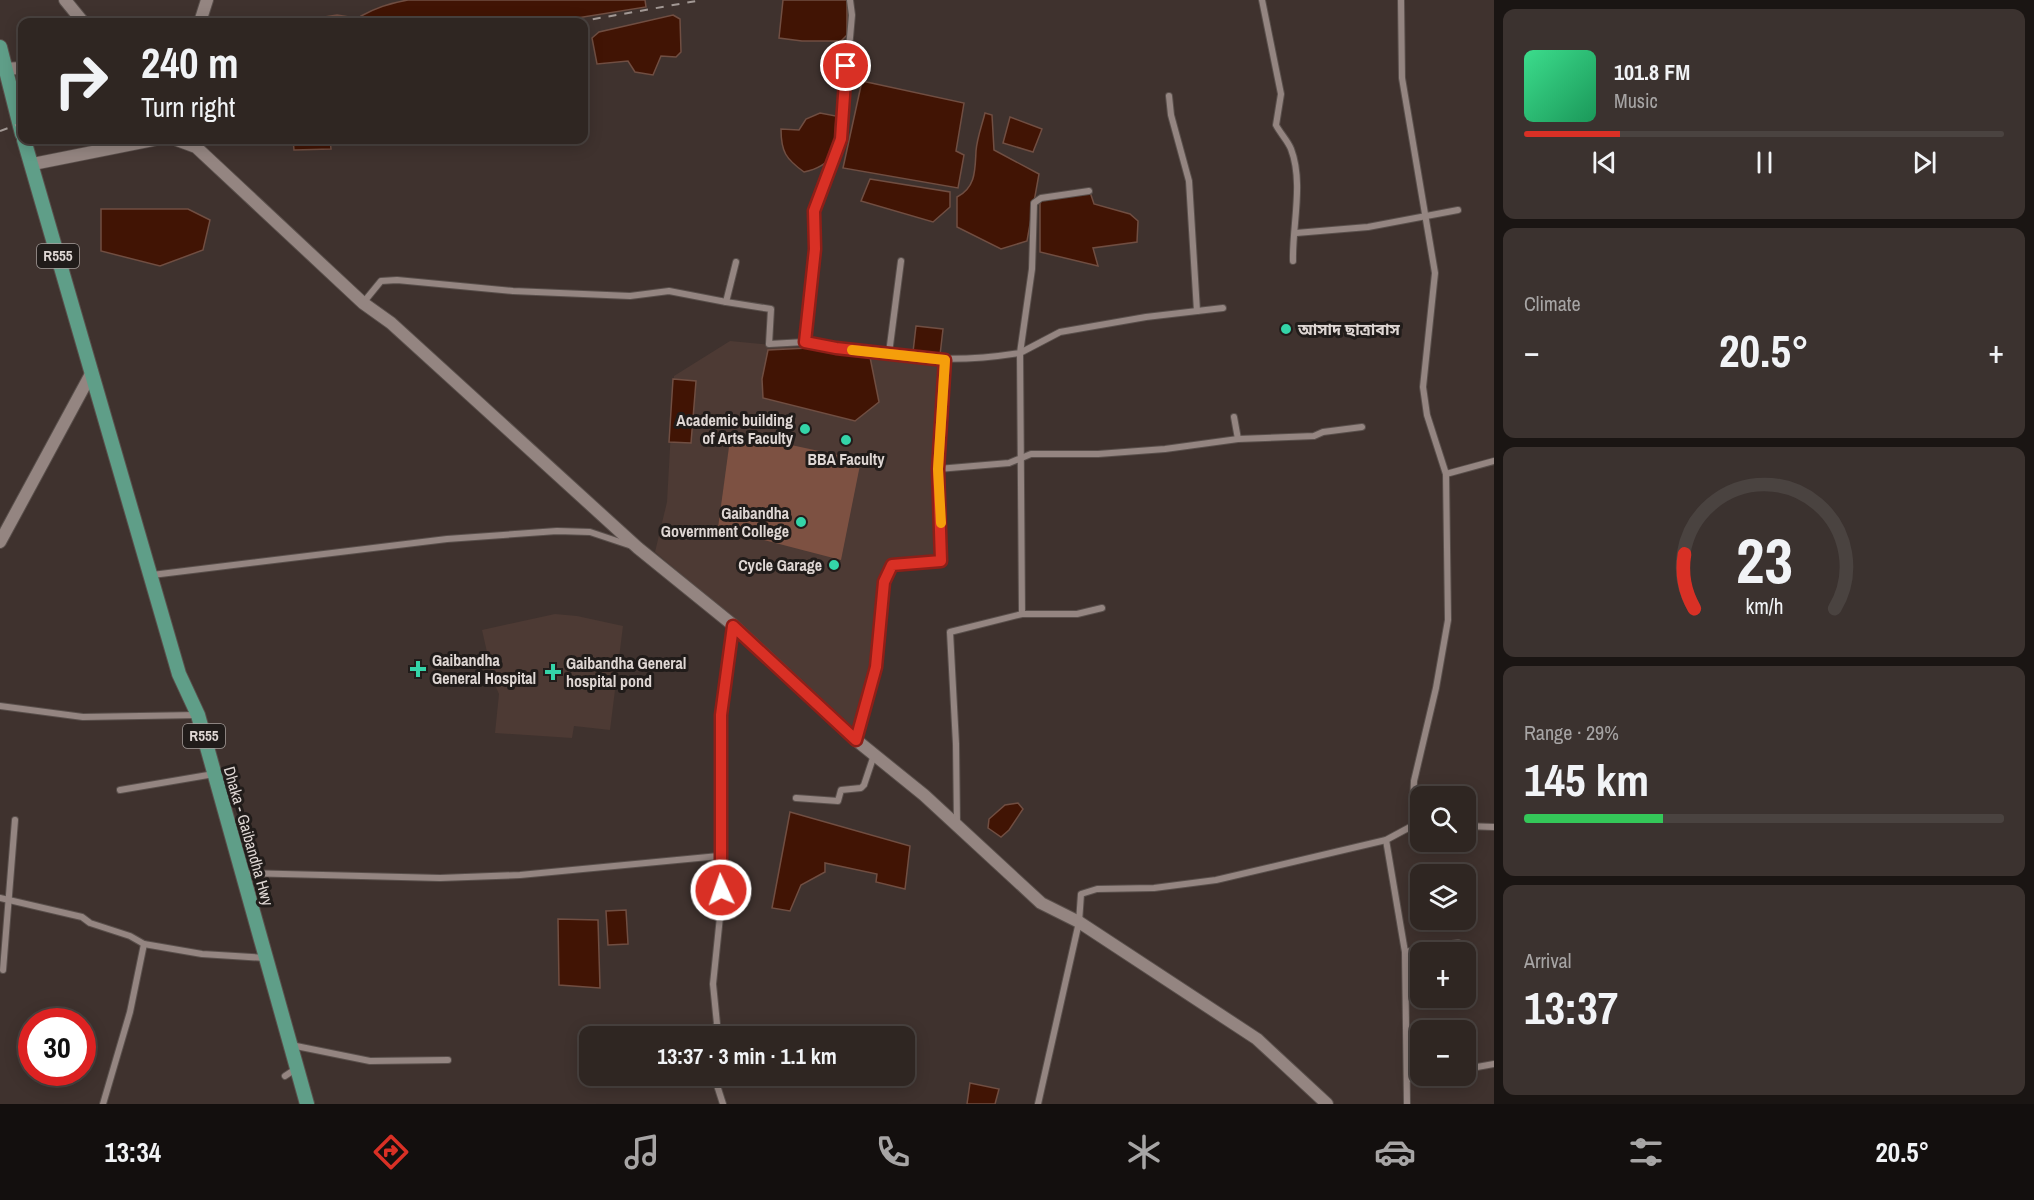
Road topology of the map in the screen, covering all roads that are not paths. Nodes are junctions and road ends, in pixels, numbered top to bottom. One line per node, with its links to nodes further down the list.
1 (65, 0): 6 (main road)
2 (207, 0): 7 (main road)
3 (850, 0): 28 (street)
4 (1262, 0): 20 (street)
5 (1401, 0): 19 (street)
6 (80, 18)
7 (201, 18)
8 (0, 47): 10 (main road)
9 (18, 68): 10 (main road)
10 (2, 69): 12 (main road)
11 (1169, 96): 27 (street)
12 (18, 121)
13 (26, 144): 16 (main road, R555)
14 (133, 144): 16 (main road)
15 (188, 144): 25 (main road)
16 (33, 164): 32 (main road, R555)
17 (1089, 190): 30 (street)
18 (1458, 210): 19 (street)
19 (1424, 218): 20 (street); 39 (street)
20 (1296, 233): 22 (street)
21 (901, 261): 29 (street)
22 (1293, 261)
23 (736, 262): 24 (street)
24 (726, 302): 25 (street); 28 (street)
25 (363, 303): 41 (main road)
26 (1223, 308): 27 (street)
27 (1197, 311): 30 (street)
28 (805, 342): 29 (street)
29 (889, 353): 31 (street)
30 (1020, 353): 31 (street); 36 (street)
31 (945, 360): 38 (street)
32 (92, 372): 40 (main road); 42 (main road, Dhaka - Gaibandha Hwy / R555)
33 (1234, 417): 35 (street)
34 (1362, 427): 35 (street)
35 (1238, 439): 36 (street)
36 (1020, 458): 38 (street); 44 (street)
37 (1494, 461): 39 (street)
38 (938, 469): 48 (street)
39 (1446, 474): 51 (street)
40 (0, 542)
41 (638, 548): 42 (street); 45 (main road)
42 (152, 575): 47 (main road, Dhaka - Gaibandha Hwy / R555)
43 (1102, 608): 44 (street)
44 (1022, 614): 55 (street)
45 (733, 626): 48 (main road); 60 (street)
46 (0, 706): 47 (street)
47 (198, 715): 50 (main road, Dhaka - Gaibandha Hwy / R555)
48 (856, 740): 49 (main road)
49 (874, 755): 53 (street); 55 (main road)
50 (214, 774): 52 (street); 61 (main road, Dhaka - Gaibandha Hwy / R555)
51 (1414, 786)
52 (120, 790)
53 (796, 798)
54 (15, 820): 63 (street)
55 (957, 825): 64 (main road)
56 (1476, 826): 58 (street)
57 (1410, 827): 59 (street)
58 (1494, 827)
59 (1386, 840): 64 (street); 67 (street)
60 (719, 856): 61 (street); 70 (street)
61 (243, 873): 68 (main road, Dhaka - Gaibandha Hwy / R555)
62 (0, 898): 63 (street)
63 (8, 900): 65 (street); 69 (street)
64 (1078, 922): 82 (street); 83 (main road)
65 (144, 944): 68 (street); 79 (street)
66 (1410, 951): 67 (street)
67 (1405, 952): 77 (street)
68 (266, 958): 71 (main road, Dhaka - Gaibandha Hwy / R555)
69 (3, 970)
70 (716, 1026)
71 (291, 1045): 72 (street); 75 (main road, Dhaka - Gaibandha Hwy / R555)
72 (448, 1060)
73 (1494, 1064): 74 (street)
74 (1476, 1067)
75 (297, 1068): 76 (street); 80 (main road, Dhaka - Gaibandha Hwy / R555)
76 (285, 1076)
77 (1408, 1078): 84 (street)
78 (717, 1086): 81 (street)
79 (103, 1104)
80 (307, 1104)
81 (723, 1104)
82 (1038, 1104)
83 (1327, 1104)
84 (1407, 1104)

